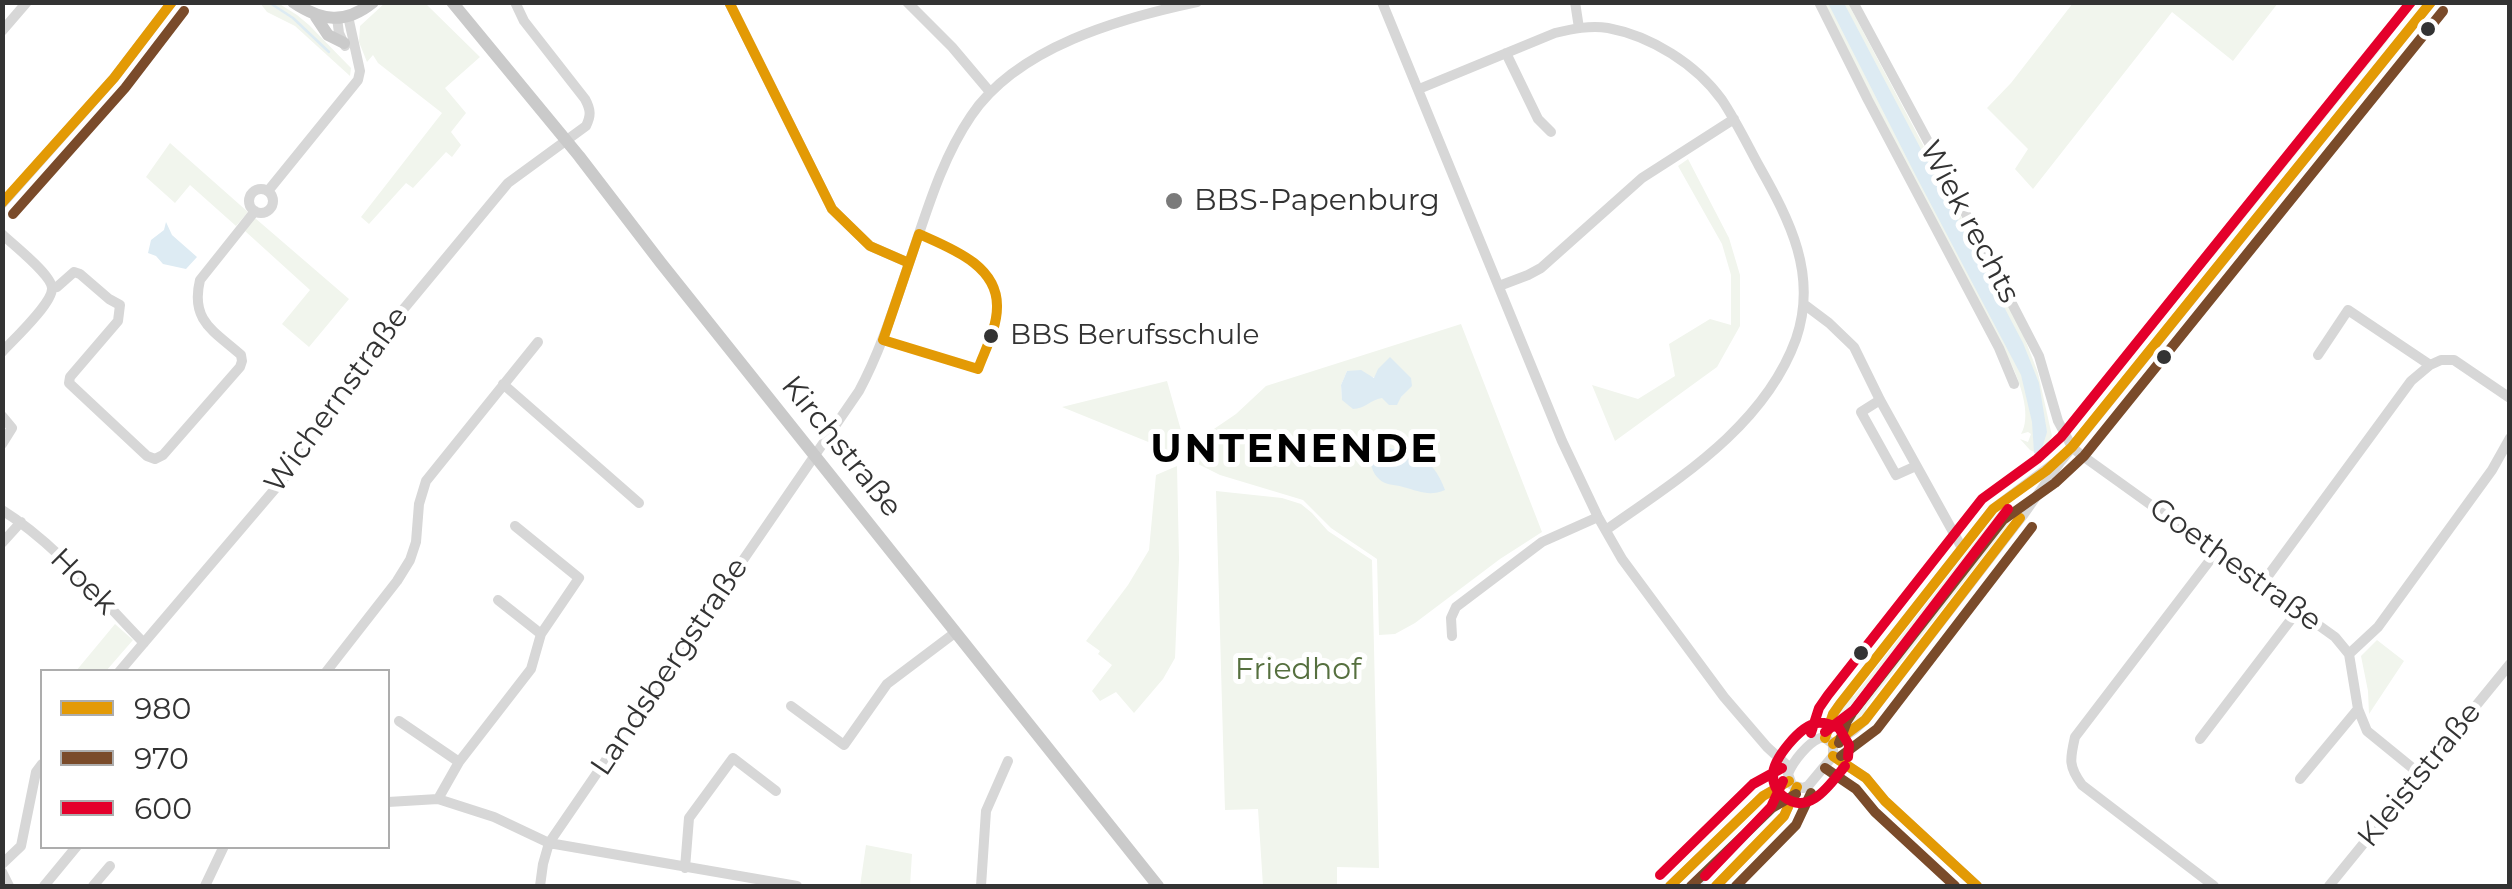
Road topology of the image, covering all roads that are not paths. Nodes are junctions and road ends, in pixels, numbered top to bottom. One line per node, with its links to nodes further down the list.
1 (27, 2): 20 (street)
2 (172, 2): 31 (street)
3 (293, 2): 18 (main road)
4 (365, 2): 17 (main road)
5 (373, 2): 17 (main road)
6 (441, 2): 21 (main road, Kirchstraße)
7 (452, 2): 21 (main road, Kirchstraße)
8 (516, 2): 29 (street)
9 (729, 2): 34 (street)
10 (907, 2): 26 (street)
11 (1198, 2): 26 (street, Landsbergstraße)
12 (1382, 2): 25 (street)
13 (1575, 2): 19 (street)
14 (1820, 2): 43 (street)
15 (1853, 2): 49 (street, Wiek rechts)
16 (2431, 2): 49 (street)
17 (347, 16): 18 (main road); 22 (street); 24 (street)
18 (316, 17): 22 (main road)
19 (1578, 28): 23 (street); 27 (street)
20 (2, 31)
21 (482, 41): 29 (main road, Kirchstraße)
22 (344, 43): 24 (street)
23 (1506, 53): 25 (street); 28 (street)
24 (358, 63): 30 (street)
25 (1418, 90): 35 (street)
26 (990, 92): 34 (street, Landsbergstraße)
27 (1734, 119): 35 (street); 37 (street)
28 (1551, 132)
29 (567, 140): 50 (main road, Kirchstraße); 69 (street, Wichernstraße)
30 (268, 191): 32 (street); 32 (street)
31 (2, 204)
32 (255, 211): 36 (street)
33 (2, 234): 36 (street)
34 (909, 263): 50 (street, Landsbergstraße)
35 (1499, 286): 56 (street)
36 (52, 288): 39 (street)
37 (1805, 305): 45 (street); 59 (street)
38 (538, 342): 42 (street)
39 (2, 352)
40 (2318, 355): 41 (street)
41 (2430, 365): 44 (street); 63 (street)
42 (503, 384): 53 (street); 73 (street)
43 (2014, 384)
44 (2510, 398)
45 (1880, 400): 51 (street); 51 (street)
46 (2, 416): 48 (street)
47 (2510, 438): 70 (street)
48 (2, 444)
49 (2072, 447): 52 (street); 55 (street); 62 (street, Goethestraße)
50 (816, 454): 66 (main road, Kirchstraße); 89 (street, Landsbergstraße)
51 (1916, 466): 61 (street)
52 (2012, 495): 55 (street); 61 (street)
53 (639, 503)
54 (2, 510): 57 (street, Hoek)
55 (2024, 514): 78 (street)
56 (1598, 517): 59 (street); 68 (street)
57 (21, 522): 60 (street); 69 (street, Hoek)
58 (515, 526): 67 (street)
59 (1606, 530): 82 (street)
60 (2, 543)
61 (1962, 548): 78 (street)
62 (2216, 552): 63 (street, Goethestraße); 107 (street)
63 (2262, 584): 65 (street, Goethestraße)
64 (498, 600): 67 (street)
65 (2299, 609): 70 (street, Goethestraße); 77 (street)
66 (956, 632): 74 (street); 103 (main road, Kirchstraße)
67 (541, 634): 80 (street)
68 (1452, 636)
69 (144, 643): 72 (street, Wichernstraße)
70 (2349, 654): 75 (street, Goethestraße)
71 (2510, 664): 83 (street, Kleiststraße)
72 (122, 669)
73 (328, 669)
74 (791, 706)
75 (2358, 710): 83 (street, Goethestraße); 84 (street)
76 (399, 720): 80 (street)
77 (2200, 739)
78 (1830, 746): 82 (street); 85 (street); 106 (street)
79 (1008, 761): 102 (street)
80 (459, 762): 87 (street)
81 (40, 767): 92 (street)
82 (1790, 768): 85 (street)
83 (2421, 774): 108 (street, Kleiststraße)
84 (2300, 779)
85 (1793, 784): 104 (street); 105 (street)
86 (776, 792): 94 (street)
87 (438, 799): 88 (street); 89 (street)
88 (390, 802)
89 (550, 843): 94 (street); 100 (street, Landsbergstraße)
90 (75, 849): 97 (street)
91 (222, 849): 99 (street)
92 (2, 864)
93 (110, 866): 98 (street)
94 (685, 868): 101 (street)
95 (2, 872): 96 (street)
96 (9, 886)
97 (44, 886)
98 (93, 886)
99 (204, 886)
100 (540, 886)
101 (798, 886)
102 (981, 886)
103 (1158, 886)
104 (1670, 886)
105 (1716, 886)
106 (1977, 886)
107 (2214, 886)
108 (2329, 886)

